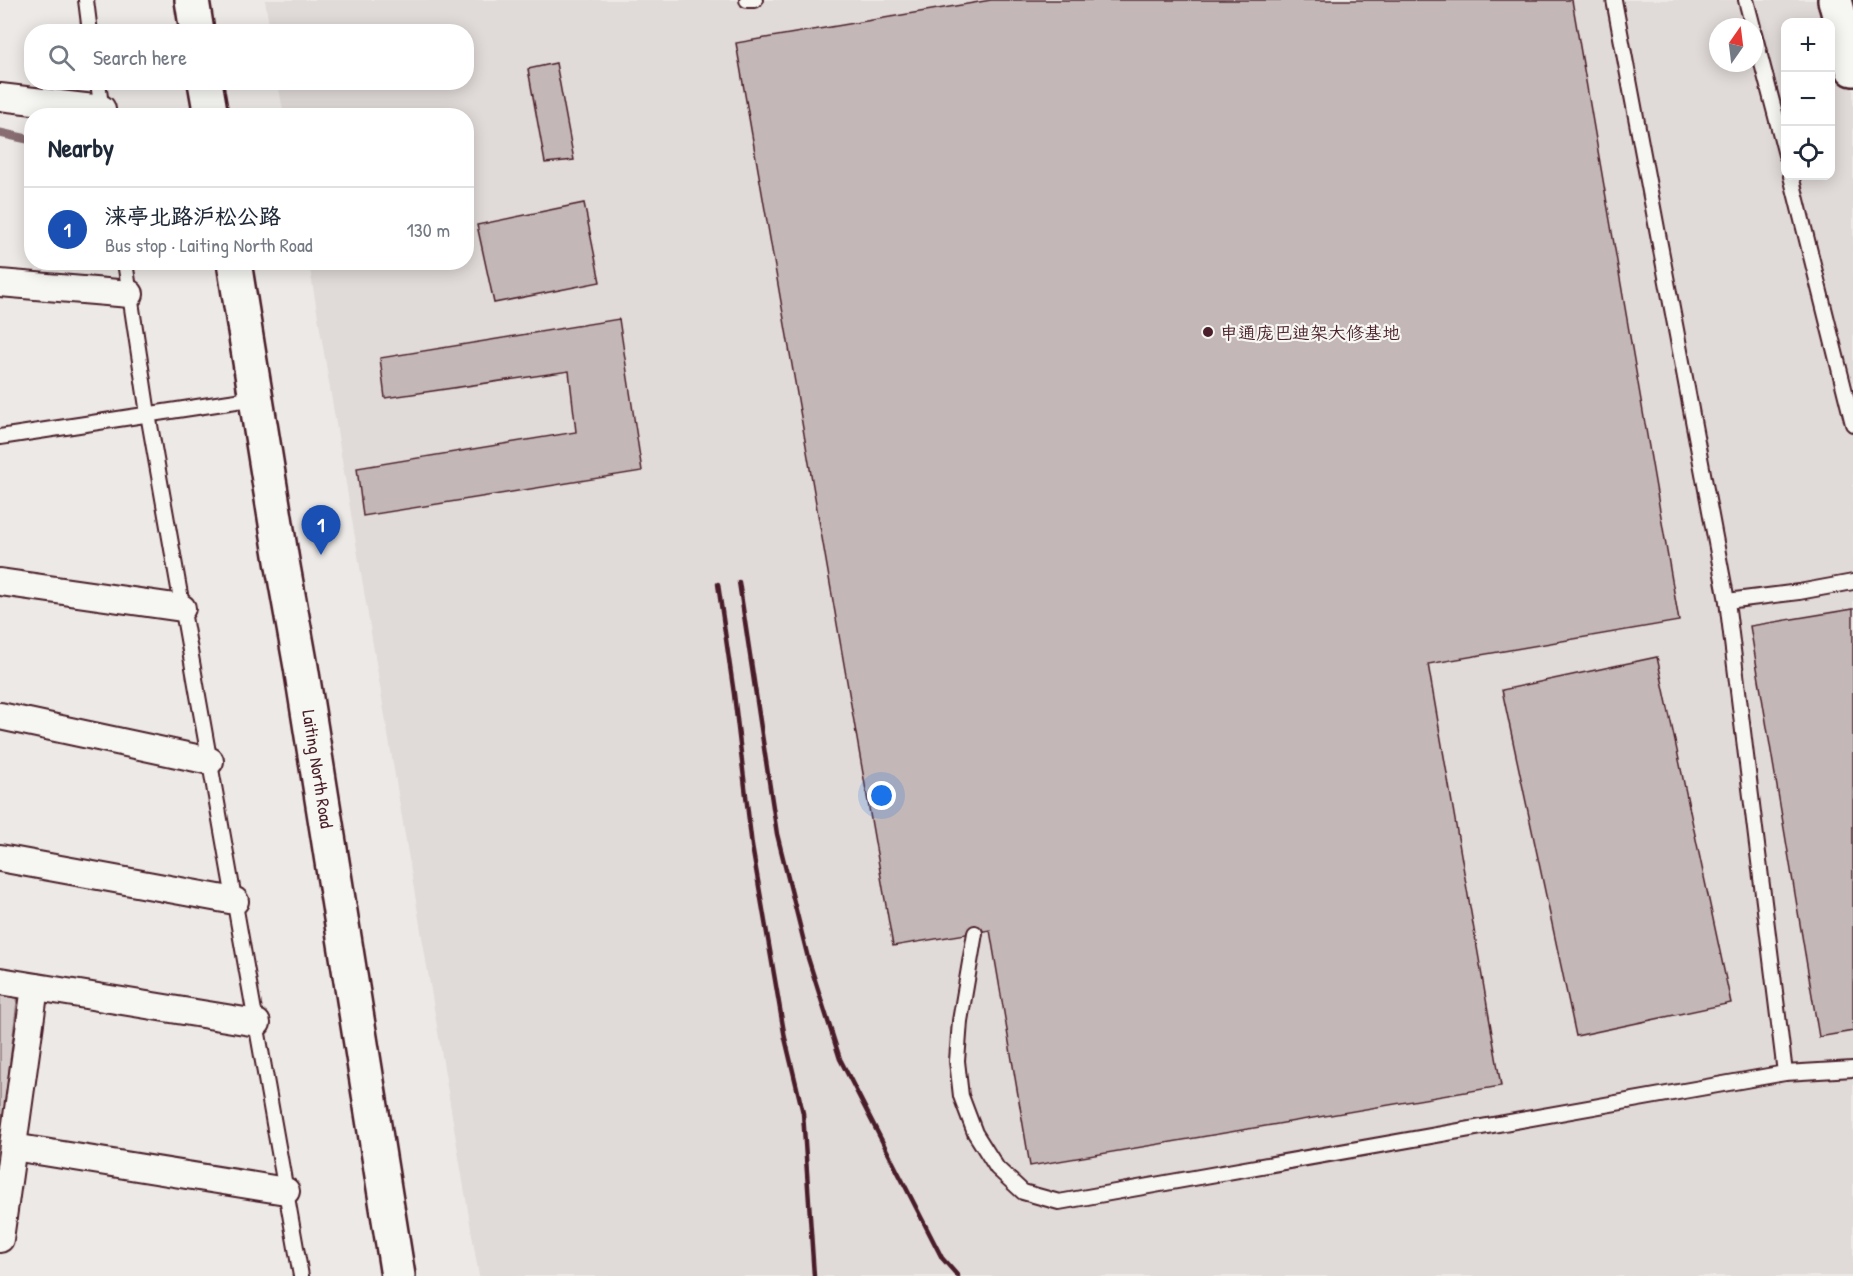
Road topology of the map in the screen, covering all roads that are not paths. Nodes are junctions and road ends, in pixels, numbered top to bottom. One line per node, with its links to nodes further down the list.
1 (86, 0): 9 (lane)
2 (192, 0): 10 (main road)
3 (747, 0): 4 (lane)
4 (755, 0)
5 (1614, 0): 31 (lane)
6 (1746, 0): 8 (lane)
7 (1835, 0): 12 (main road)
8 (1750, 18)
9 (89, 24)
10 (196, 24)
11 (1763, 68): 19 (lane)
12 (1853, 69)
13 (99, 90): 17 (lane)
14 (206, 90): 18 (main road)
15 (0, 97): 16 (street)
16 (75, 108)
17 (101, 108)
18 (210, 108)
19 (1781, 139)
20 (1792, 180): 27 (lane)
21 (126, 270): 24 (lane)
22 (235, 270): 25 (main road, Laiting North Road)
23 (0, 283): 24 (street)
24 (130, 294): 26 (lane)
25 (256, 398): 26 (lane); 47 (main road, Laiting North Road)
26 (148, 414): 28 (lane); 32 (lane)
27 (1853, 424)
28 (0, 437)
29 (0, 582): 32 (street)
30 (1853, 582): 31 (lane)
31 (1727, 601): 42 (lane)
32 (182, 608): 34 (lane)
33 (0, 716): 34 (street)
34 (210, 761): 36 (lane)
35 (0, 858): 36 (street)
36 (235, 901): 40 (lane)
37 (975, 933): 42 (lane)
38 (0, 981): 39 (street)
39 (36, 987): 40 (street); 43 (street)
40 (257, 1023): 44 (lane)
41 (1853, 1069): 42 (lane)
42 (1785, 1073)
43 (13, 1147): 44 (street); 45 (street)
44 (286, 1191): 46 (lane)
45 (0, 1239)
46 (301, 1276)
47 (398, 1276)

